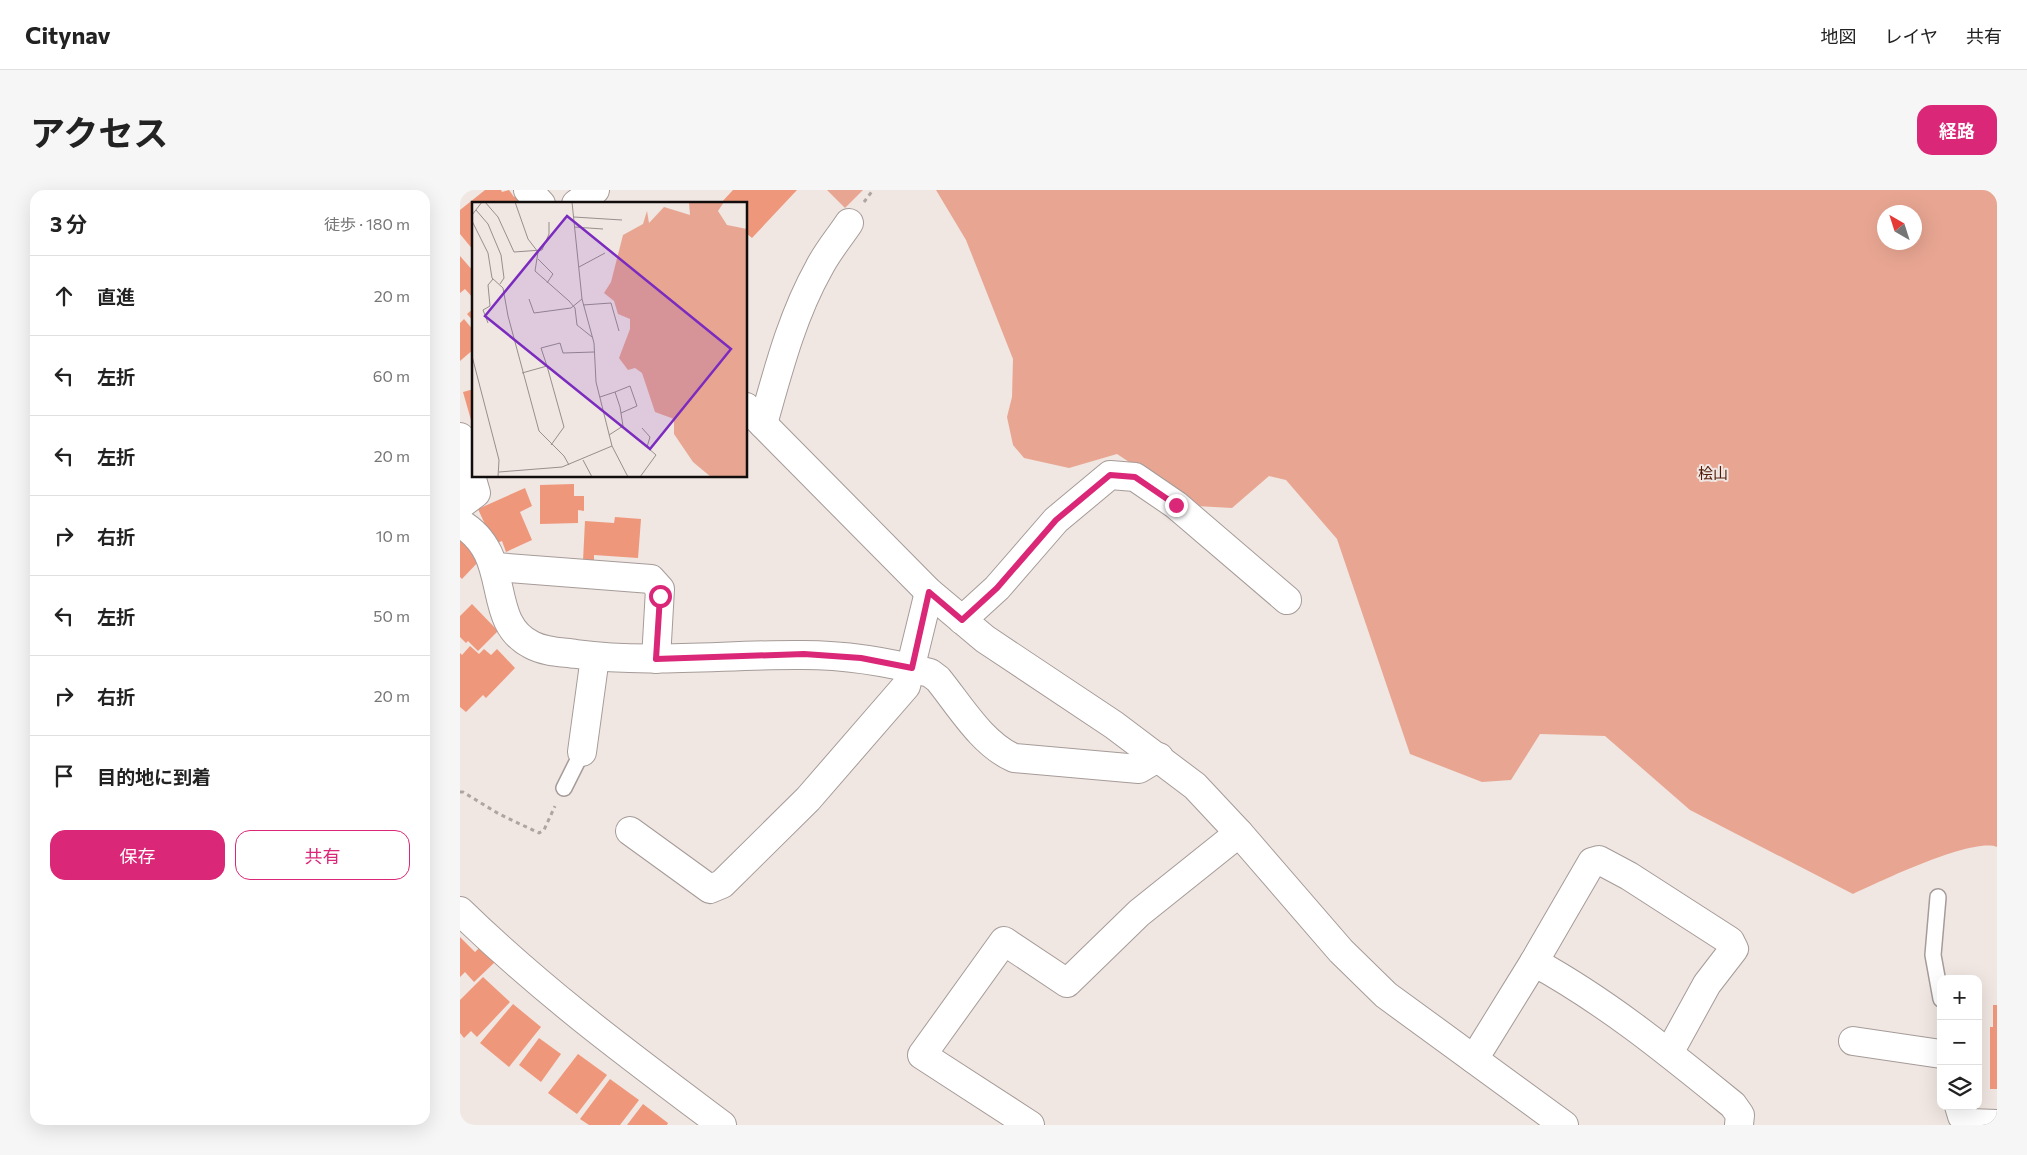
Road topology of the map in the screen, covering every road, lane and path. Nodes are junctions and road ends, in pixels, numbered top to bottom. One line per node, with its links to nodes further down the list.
1 (528, 190): 3 (street)
2 (595, 190): 4 (street)
3 (539, 202)
4 (579, 202)
5 (848, 223): 6 (street)
6 (755, 416): 11 (street)
7 (460, 437): 8 (street)
8 (460, 505)
9 (460, 523): 10 (street)
10 (495, 568): 14 (street); 15 (street)
11 (929, 592): 13 (street); 16 (street)
12 (1287, 600): 13 (street)
13 (962, 620): 18 (street)
14 (596, 657): 15 (street); 17 (street)
15 (656, 659): 16 (street)
16 (912, 668): 18 (street); 21 (street)
17 (582, 752): 19 (lane)
18 (1158, 757): 22 (street)
19 (564, 788): 20 (path)
20 (460, 792)
21 (630, 831)
22 (1240, 833): 30 (street); 34 (street)
23 (1938, 897): 26 (lane)
24 (460, 911): 33 (street)
25 (1534, 962): 28 (street); 28 (street); 30 (street)
26 (1937, 980)
27 (1853, 1041): 29 (street)
28 (1669, 1053): 36 (street)
29 (1937, 1053)
30 (1474, 1059): 35 (street)
31 (1960, 1110): 32 (street)
32 (1997, 1124)
33 (722, 1125)
34 (1030, 1125)
35 (1564, 1125)
36 (1739, 1125)

